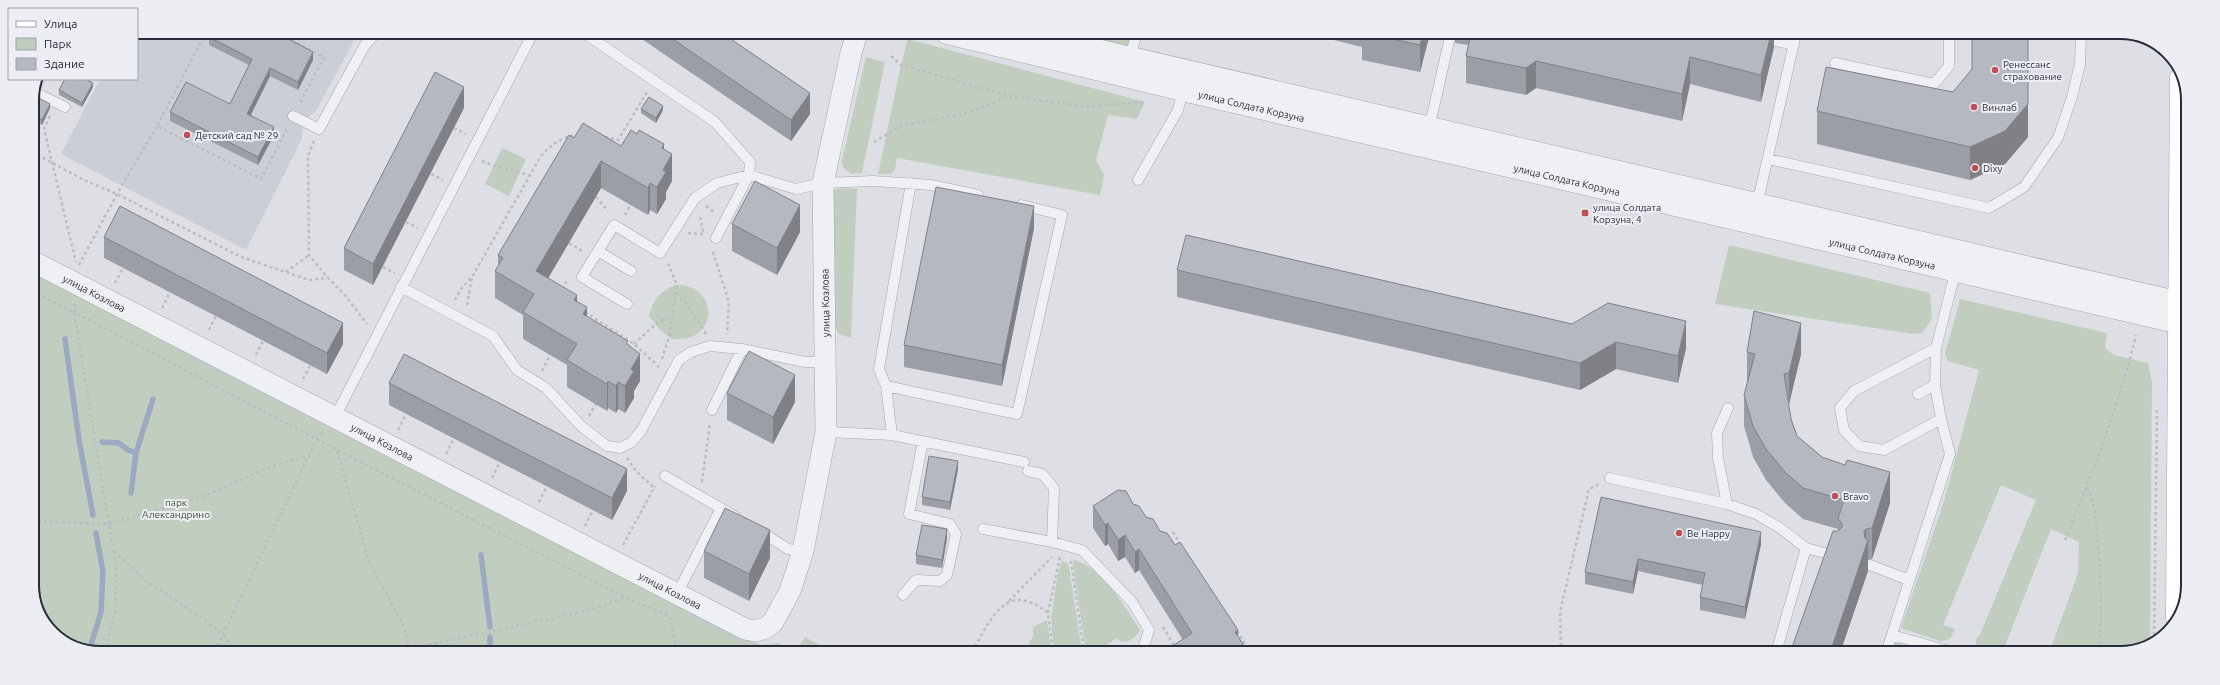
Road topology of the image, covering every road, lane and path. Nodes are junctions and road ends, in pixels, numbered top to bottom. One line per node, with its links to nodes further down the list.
1 (202, 39): 26 (path)
2 (289, 39): 25 (path)
3 (371, 39): 27 (lane)
4 (529, 39): 71 (lane)
5 (593, 39): 19 (lane)
6 (855, 39): 39 (street, улица Козлова)
7 (979, 39): 18 (street, улица Солдата Корзуна)
8 (1042, 39): 18 (street, улица Солдата Корзуна)
9 (1134, 39): 18 (lane)
10 (1767, 39): 15 (lane)
11 (1795, 39): 15 (lane)
12 (1949, 39): 17 (lane)
13 (2081, 39): 33 (lane)
14 (1450, 41): 30 (lane)
15 (1794, 45): 33 (lane)
16 (891, 56): 22 (path)
17 (1835, 63)
18 (1127, 67): 20 (street, улица Солдата Корзуна); 30 (street, улица Солдата Корзуна)
19 (654, 80): 29 (path); 36 (lane)
20 (1183, 90): 30 (street, улица Солдата Корзуна); 38 (lane)
21 (39, 95): 24 (lane)
22 (1010, 96): 23 (path); 31 (path)
23 (1145, 102)
24 (60, 105): 35 (path)
25 (293, 116): 26 (path); 27 (lane)
26 (158, 126): 41 (path)
27 (320, 129): 60 (path)
28 (584, 133): 37 (path)
29 (598, 136)
30 (1427, 137): 50 (street, улица Солдата Корзуна)
31 (874, 142)
32 (39, 156): 35 (path)
33 (1768, 159): 50 (lane)
34 (480, 160): 37 (path)
35 (53, 164): 41 (path); 41 (path)
36 (749, 175): 39 (lane); 57 (lane); 59 (lane)
37 (529, 176): 68 (path)
38 (1138, 180)
39 (824, 183): 40 (lane); 95 (street, улица Козлова)
40 (911, 183): 43 (lane); 104 (lane)
41 (117, 194): 66 (path)
42 (596, 197): 47 (path)
43 (985, 197)
44 (1008, 202): 104 (lane)
45 (702, 203): 52 (path)
46 (630, 205): 51 (path)
47 (608, 211): 48 (path); 53 (path)
48 (614, 213)
49 (699, 213): 55 (path)
50 (1755, 214): 62 (street, улица Солдата Корзуна)
51 (619, 216)
52 (720, 216)
53 (604, 218)
54 (686, 233): 55 (path)
55 (704, 234): 57 (path)
56 (569, 243): 61 (path)
57 (714, 243): 89 (path)
58 (598, 251): 59 (lane); 65 (lane); 76 (lane)
59 (660, 253): 73 (path)
60 (309, 255): 66 (path); 69 (path)
61 (581, 258)
62 (1957, 262): 82 (street, улица Солдата Корзуна); 92 (lane)
63 (39, 265): 112 (street, улица Козлова)
64 (123, 268): 70 (path)
65 (631, 271)
66 (286, 272): 69 (path)
67 (570, 276): 75 (path)
68 (472, 277): 77 (path); 81 (path)
69 (328, 278): 87 (path)
70 (113, 286)
71 (401, 287): 81 (lane); 87 (lane)
72 (170, 292): 78 (path)
73 (675, 293): 84 (path); 88 (path)
74 (39, 294): 80 (path)
75 (559, 295)
76 (627, 304)
77 (469, 310)
78 (160, 311)
79 (584, 311): 91 (path)
80 (74, 312): 117 (path); 136 (path)
81 (449, 313): 100 (lane)
82 (2181, 314)
83 (216, 316): 85 (path)
84 (672, 317): 91 (path); 97 (path)
85 (206, 334)
86 (2136, 335): 129 (path)
87 (377, 337): 112 (lane)
88 (710, 339)
89 (726, 339)
90 (263, 341): 94 (path)
91 (634, 344): 97 (path)
92 (1936, 348): 103 (lane); 111 (lane)
93 (742, 349): 95 (lane); 100 (lane); 109 (lane)
94 (254, 359)
95 (826, 362): 113 (street, улица Козлова)
96 (310, 366): 102 (path)
97 (660, 368): 98 (path); 100 (path)
98 (660, 372)
99 (540, 374): 101 (path)
100 (672, 374)
101 (546, 377)
102 (301, 384)
103 (1935, 385): 105 (lane); 111 (lane)
104 (886, 386): 115 (lane)
105 (1918, 394)
106 (1728, 408): 131 (lane)
107 (2157, 409): 161 (path)
108 (406, 414): 114 (path)
109 (711, 414): 128 (path)
110 (2181, 415): 156 (main road)
111 (1941, 419): 151 (lane)
112 (331, 422): 117 (path); 152 (street, улица Козлова)
113 (826, 432): 115 (lane); 145 (street, улица Козлова)
114 (397, 433)
115 (892, 434): 118 (lane)
116 (454, 438): 122 (path)
117 (317, 439): 119 (path); 120 (path)
118 (923, 441): 141 (lane); 153 (lane)
119 (337, 450): 154 (path); 165 (path)
120 (309, 456): 136 (path); 159 (path)
121 (625, 456): 130 (path)
122 (444, 457)
123 (500, 462): 126 (path)
124 (665, 476): 130 (path); 133 (lane)
125 (1610, 478): 131 (lane); 173 (path)
126 (490, 481)
127 (547, 486): 132 (path)
128 (702, 486)
129 (2087, 486): 140 (path); 177 (path)
130 (654, 488): 143 (path)
131 (1727, 504): 142 (lane)
132 (537, 506)
133 (721, 508): 145 (lane); 152 (lane)
134 (593, 510): 137 (path)
135 (39, 521): 136 (path)
136 (109, 524): 144 (path)
137 (583, 529)
138 (983, 529): 141 (lane)
139 (1173, 532): 146 (path)
140 (2065, 540)
141 (1056, 543): 157 (path); 171 (lane)
142 (1806, 548): 147 (lane); 174 (lane)
143 (621, 549)
144 (114, 551): 159 (path); 162 (path)
145 (803, 551): 152 (street, улица Козлова)
146 (1186, 552)
147 (1836, 556)
148 (1052, 557): 155 (path)
149 (1071, 561): 170 (path)
150 (1870, 565): 151 (lane)
151 (1909, 580): 160 (lane)
152 (677, 594)
153 (903, 595)
154 (626, 598): 166 (path); 167 (path)
155 (1008, 602): 157 (path); 168 (path)
156 (2177, 606)
157 (1048, 613): 169 (path)
158 (1233, 625): 172 (path)
159 (224, 635): 163 (path); 164 (path)
160 (1892, 635): 175 (lane); 176 (lane)
161 (2154, 635)
162 (106, 646)
163 (218, 646)
164 (231, 646)
165 (408, 646)
166 (427, 646)
167 (676, 646)
168 (975, 646)
169 (1052, 646)
170 (1083, 646)
171 (1144, 646)
172 (1246, 646)
173 (1561, 646)
174 (1778, 646)
175 (1888, 646)
176 (1931, 646)
177 (2100, 646)

